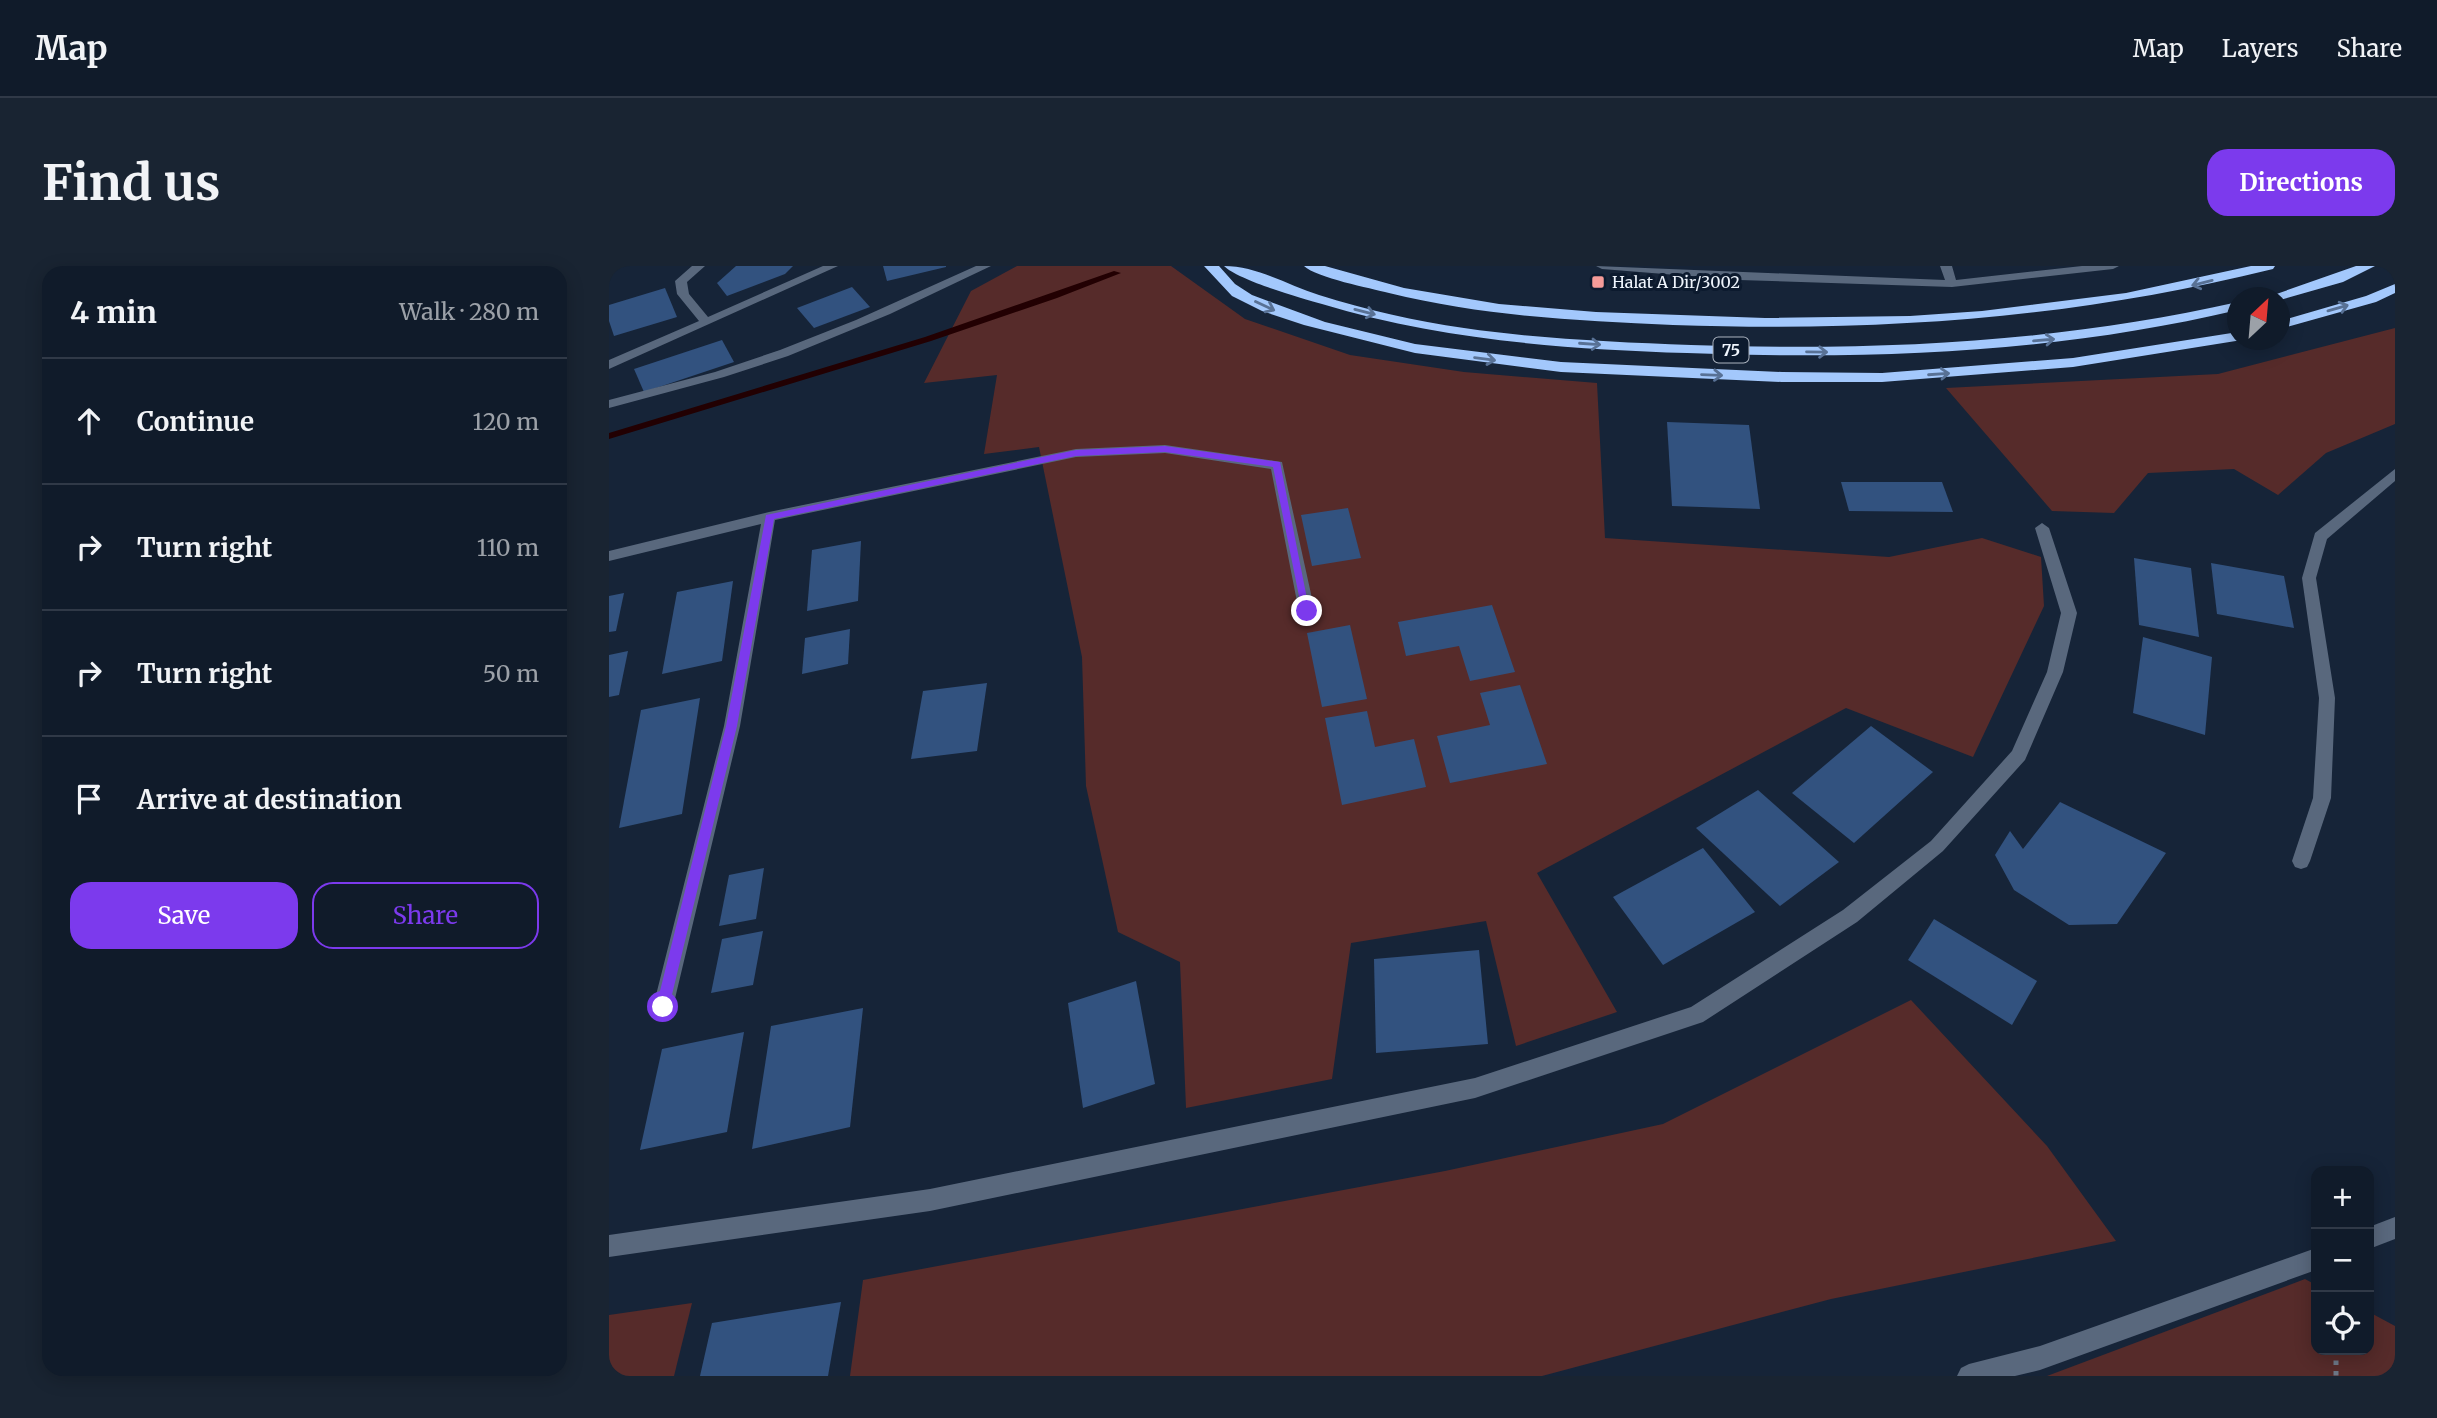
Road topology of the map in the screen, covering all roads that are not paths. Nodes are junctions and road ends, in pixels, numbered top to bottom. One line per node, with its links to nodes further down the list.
1 (699, 266): 17 (street)
2 (832, 266): 17 (street)
3 (985, 266): 21 (street)
4 (1211, 266): 19 (highway, one-way to 19)
5 (1231, 266): 16 (highway, 75, one-way to 16)
6 (1311, 266): 10 (highway, 75, one-way to 6)
7 (1602, 266): 12 (street)
8 (1946, 266): 13 (street)
9 (2113, 266): 13 (street)
10 (2268, 266)
11 (2368, 266): 15 (highway)
12 (1637, 267): 13 (street)
13 (1952, 284)
14 (2395, 288): 18 (highway, one-way to 14)
15 (2290, 293)
16 (2227, 308)
17 (705, 321): 20 (street)
18 (2290, 322)
19 (2227, 338)
20 (609, 365)
21 (609, 404)
22 (2395, 474): 27 (street)
23 (769, 517): 25 (street); 26 (street); 28 (street)
24 (2042, 528): 31 (street)
25 (609, 556)
26 (1307, 611)
27 (2301, 861)
28 (663, 1007)
29 (2395, 1228): 30 (street)
30 (2374, 1236)
31 (609, 1246)
32 (2311, 1261): 33 (street)
33 (1969, 1376)

